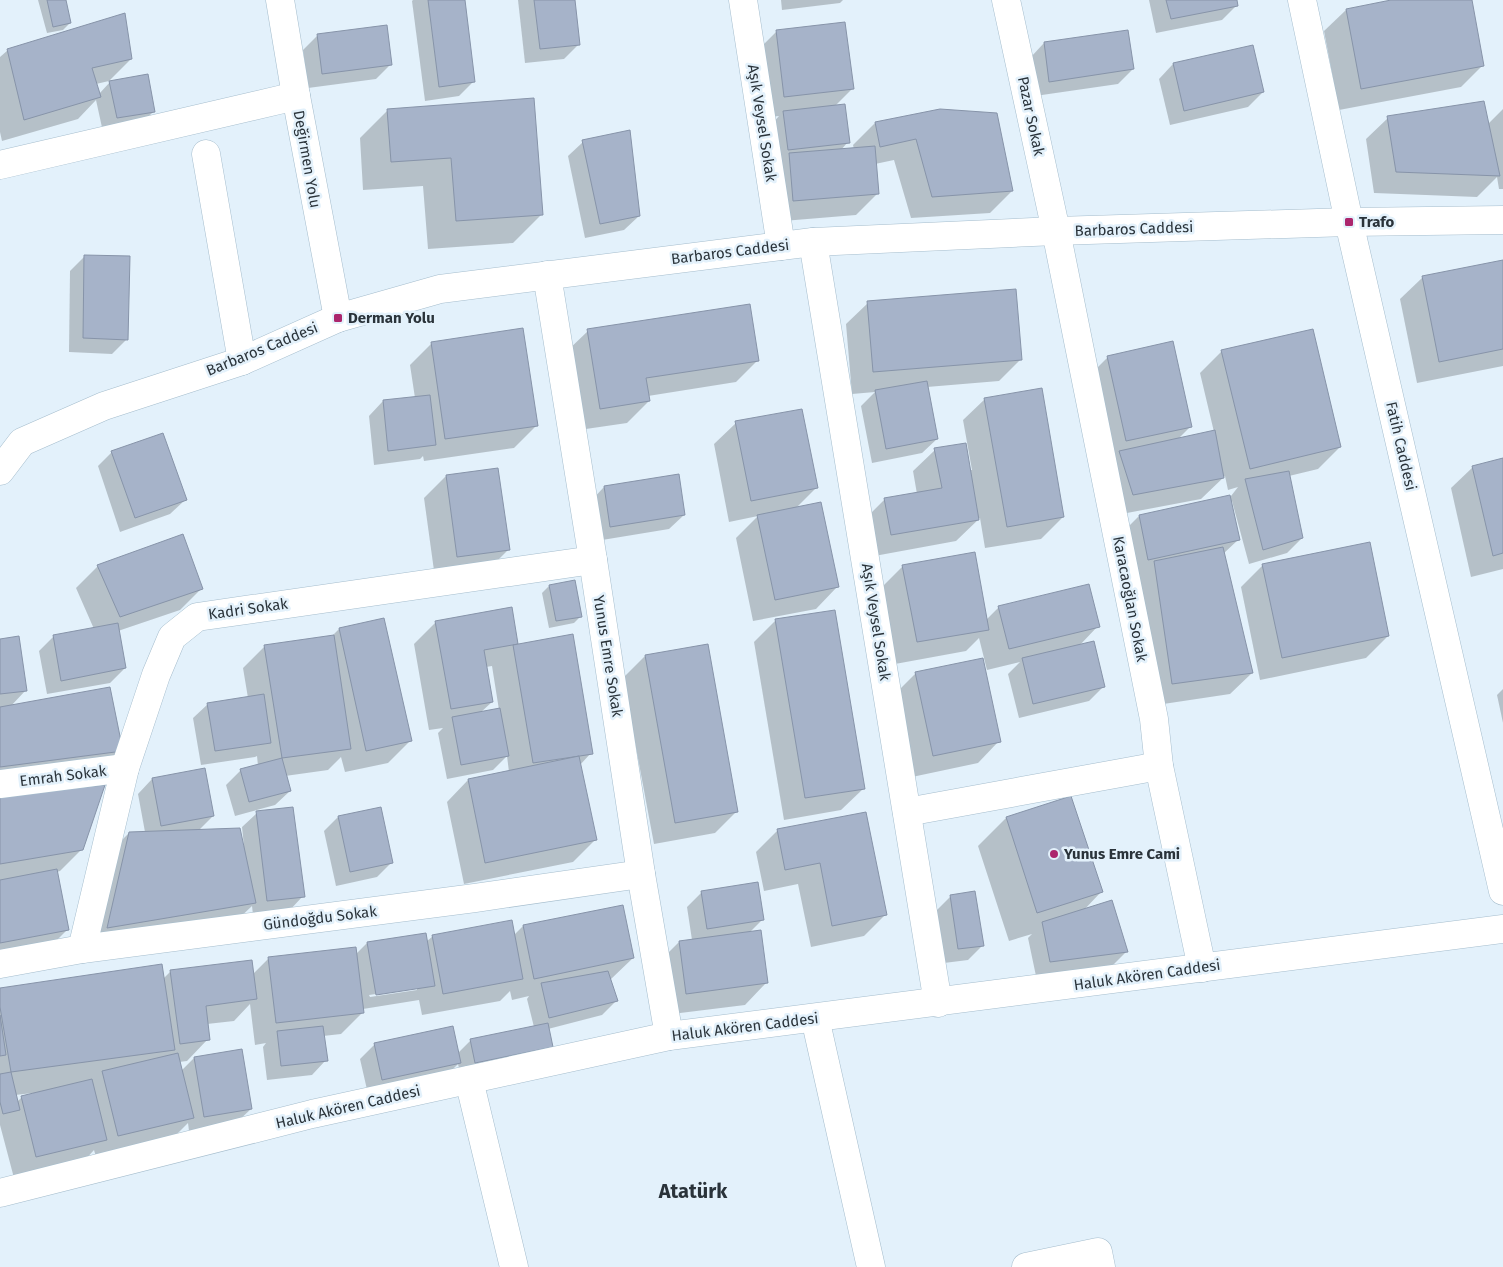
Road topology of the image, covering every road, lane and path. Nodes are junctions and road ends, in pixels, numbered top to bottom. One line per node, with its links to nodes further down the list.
1 (280, 0): 5 (street, Değirmen Yolu)
2 (744, 0): 12 (street, Aşık Veysel Sokak)
3 (1006, 0): 10 (street, Pazar Sokak)
4 (1302, 0): 9 (street, Fatih Caddesi)
5 (296, 96): 7 (street); 14 (street, Değirmen Yolu)
6 (206, 154): 15 (street)
7 (0, 165)
8 (1503, 220): 9 (street, Barbaros Caddesi)
9 (1349, 222): 10 (street, Barbaros Caddesi); 24 (street, Fatih Caddesi)
10 (1056, 231): 11 (street, Barbaros Caddesi); 19 (street, Karacaoğlan Sokak)
11 (813, 242): 12 (street, Barbaros Caddesi); 22 (street, Aşık Veysel Sokak)
12 (781, 246): 13 (street, Barbaros Caddesi)
13 (547, 275): 14 (street, Barbaros Caddesi); 18 (street, Yunus Emre Sokak)
14 (338, 318): 15 (street, Barbaros Caddesi)
15 (242, 361): 16 (street, Barbaros Caddesi)
16 (11, 445): 17 (street, Barbaros Caddesi)
17 (0, 471)
18 (593, 560): 20 (street, Kadri Sokak); 23 (street, Yunus Emre Sokak)
19 (1159, 766): 22 (street); 28 (street, Karacaoğlan Sokak)
20 (125, 768): 21 (street, Emrah Sokak); 26 (street, Kadri Sokak)
21 (0, 784)
22 (907, 812): 29 (street, Aşık Veysel Sokak)
23 (641, 874): 26 (street, Gündoğdu Sokak); 31 (street, Yunus Emre Sokak)
24 (1503, 892)
25 (1503, 929): 28 (street, Haluk Akören Caddesi)
26 (82, 949): 27 (street, Gündoğdu Sokak)
27 (0, 964)
28 (1202, 968): 29 (street, Haluk Akören Caddesi)
29 (938, 1002): 30 (street, Haluk Akören Caddesi)
30 (815, 1018): 31 (street, Haluk Akören Caddesi); 35 (street)
31 (669, 1036): 32 (street, Haluk Akören Caddesi)
32 (469, 1080): 33 (street, Haluk Akören Caddesi); 34 (street)
33 (0, 1193)
34 (514, 1267)
35 (871, 1267)
36 (1026, 1267): 37 (street)
37 (1101, 1267)

